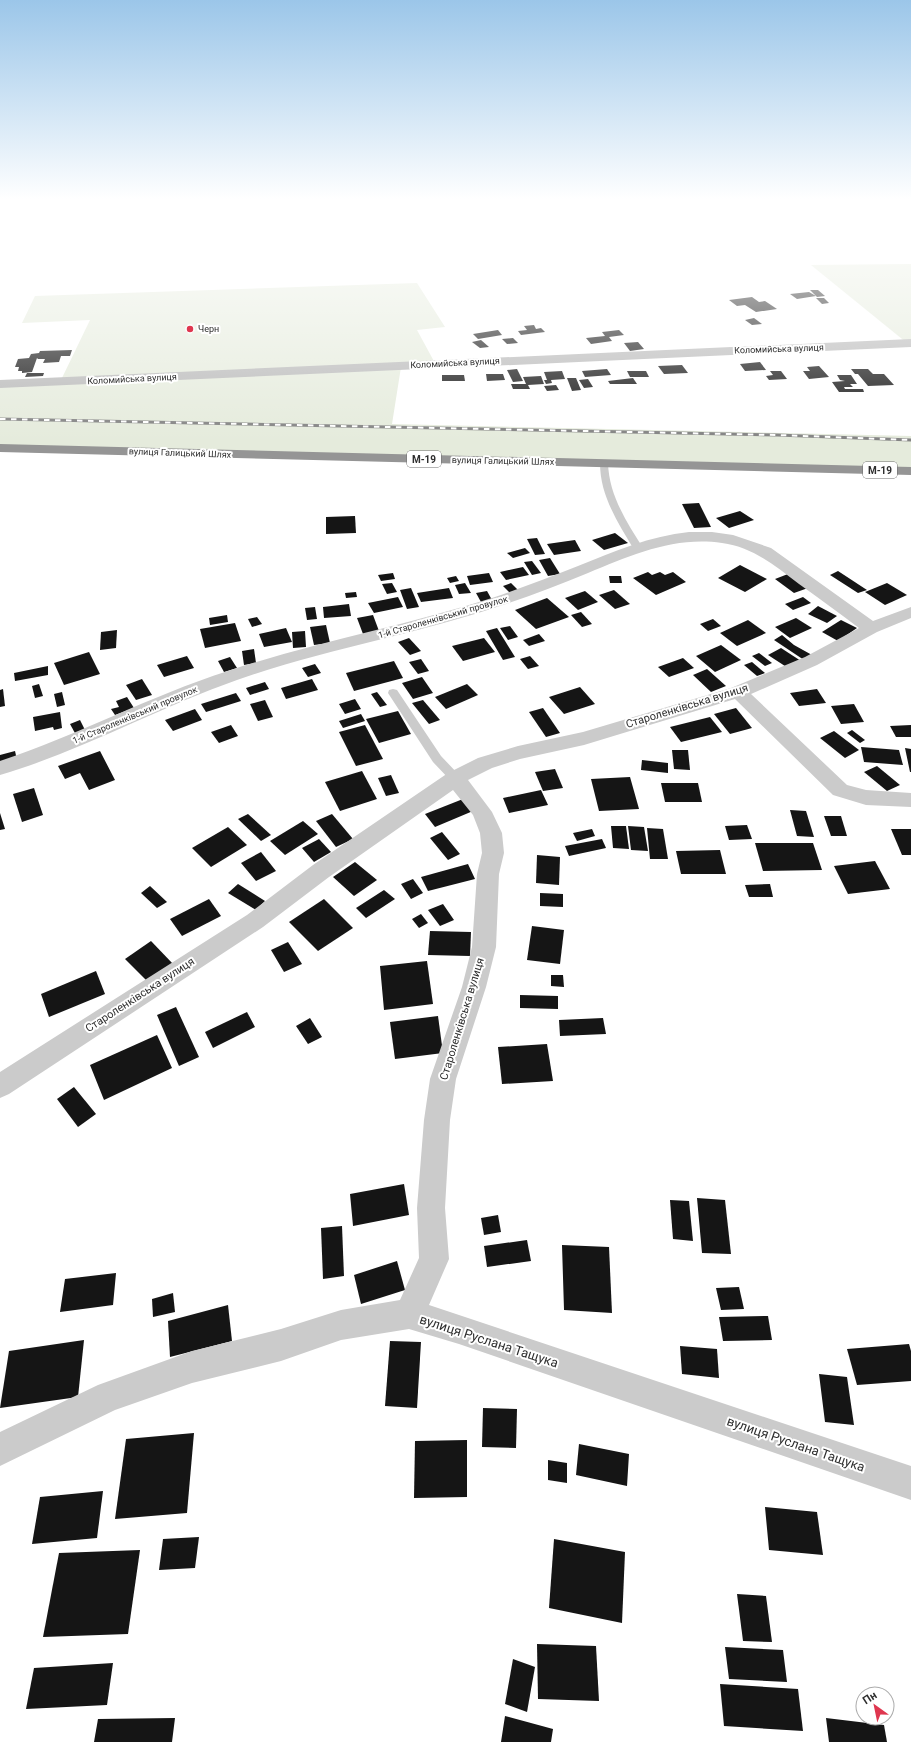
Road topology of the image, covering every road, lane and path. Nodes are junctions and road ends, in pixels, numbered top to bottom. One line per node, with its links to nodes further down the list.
1 (911, 343): 2 (street, Коломийська вулиця)
2 (0, 384)
3 (0, 448): 4 (highway, вулиця Галицький Шлях / М-19)
4 (604, 463): 5 (highway, вулиця Галицький Шлях / М-19); 6 (lane)
5 (911, 471)
6 (638, 548): 8 (street, 1-й Староленківський провулок); 11 (street, 1-й Староленківський провулок)
7 (911, 612): 8 (street, Староленківська вулиця)
8 (871, 628): 9 (street, Староленківська вулиця)
9 (738, 692): 12 (street, Староленківська вулиця); 13 (street)
10 (393, 693): 12 (lane)
11 (0, 768)
12 (455, 778): 14 (street, Староленківська вулиця); 15 (street, Староленківська вулиця)
13 (911, 800)
14 (0, 1086)
15 (409, 1314): 16 (street, вулиця Руслана Тащука); 17 (street, вулиця Руслана Тащука)
16 (0, 1449)
17 (911, 1483)

